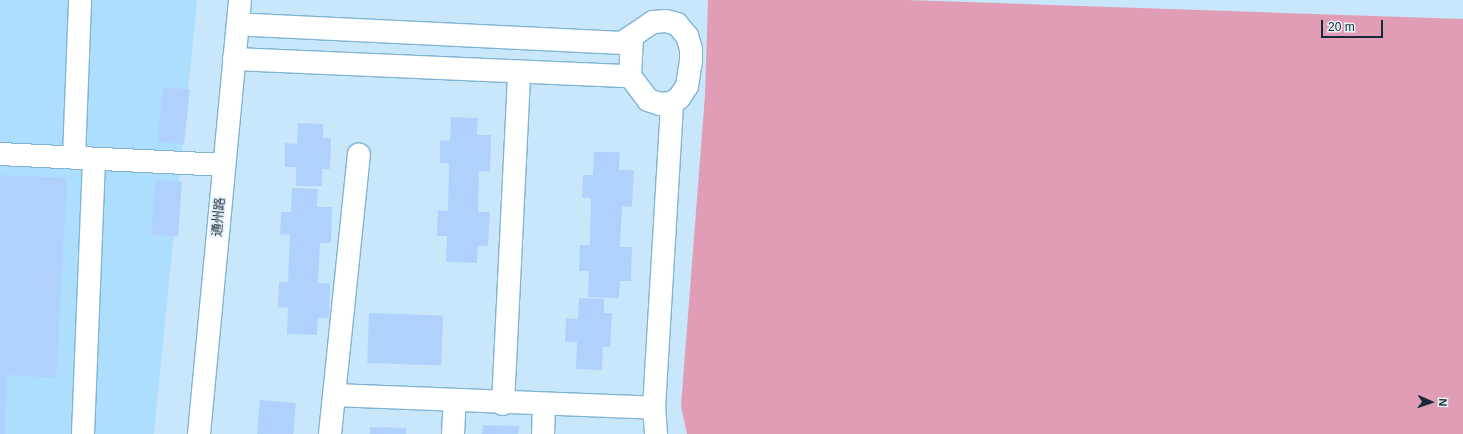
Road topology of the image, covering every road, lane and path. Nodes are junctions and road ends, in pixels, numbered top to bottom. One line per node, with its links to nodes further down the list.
1 (80, 0): 13 (street)
2 (240, 0): 3 (street, 通州路)
3 (238, 24): 5 (street); 6 (street, 通州路)
4 (632, 38): 5 (street); 9 (street); 10 (street)
5 (550, 39): 8 (street)
6 (234, 59): 7 (street); 14 (street, 通州路)
7 (519, 71): 8 (street); 17 (street)
8 (549, 72): 9 (street)
9 (630, 76): 10 (street)
10 (672, 103): 19 (street)
11 (0, 154): 13 (street)
12 (359, 154): 15 (street)
13 (84, 158): 14 (street); 20 (street)
14 (224, 165): 21 (street, 通州路)
15 (334, 396): 16 (street); 22 (street)
16 (454, 401): 17 (street); 23 (street)
17 (503, 404): 18 (street)
18 (544, 405): 19 (street); 24 (street)
19 (654, 408): 25 (street)
20 (83, 434)
21 (199, 434)
22 (330, 434)
23 (453, 434)
24 (543, 434)
25 (656, 434)

